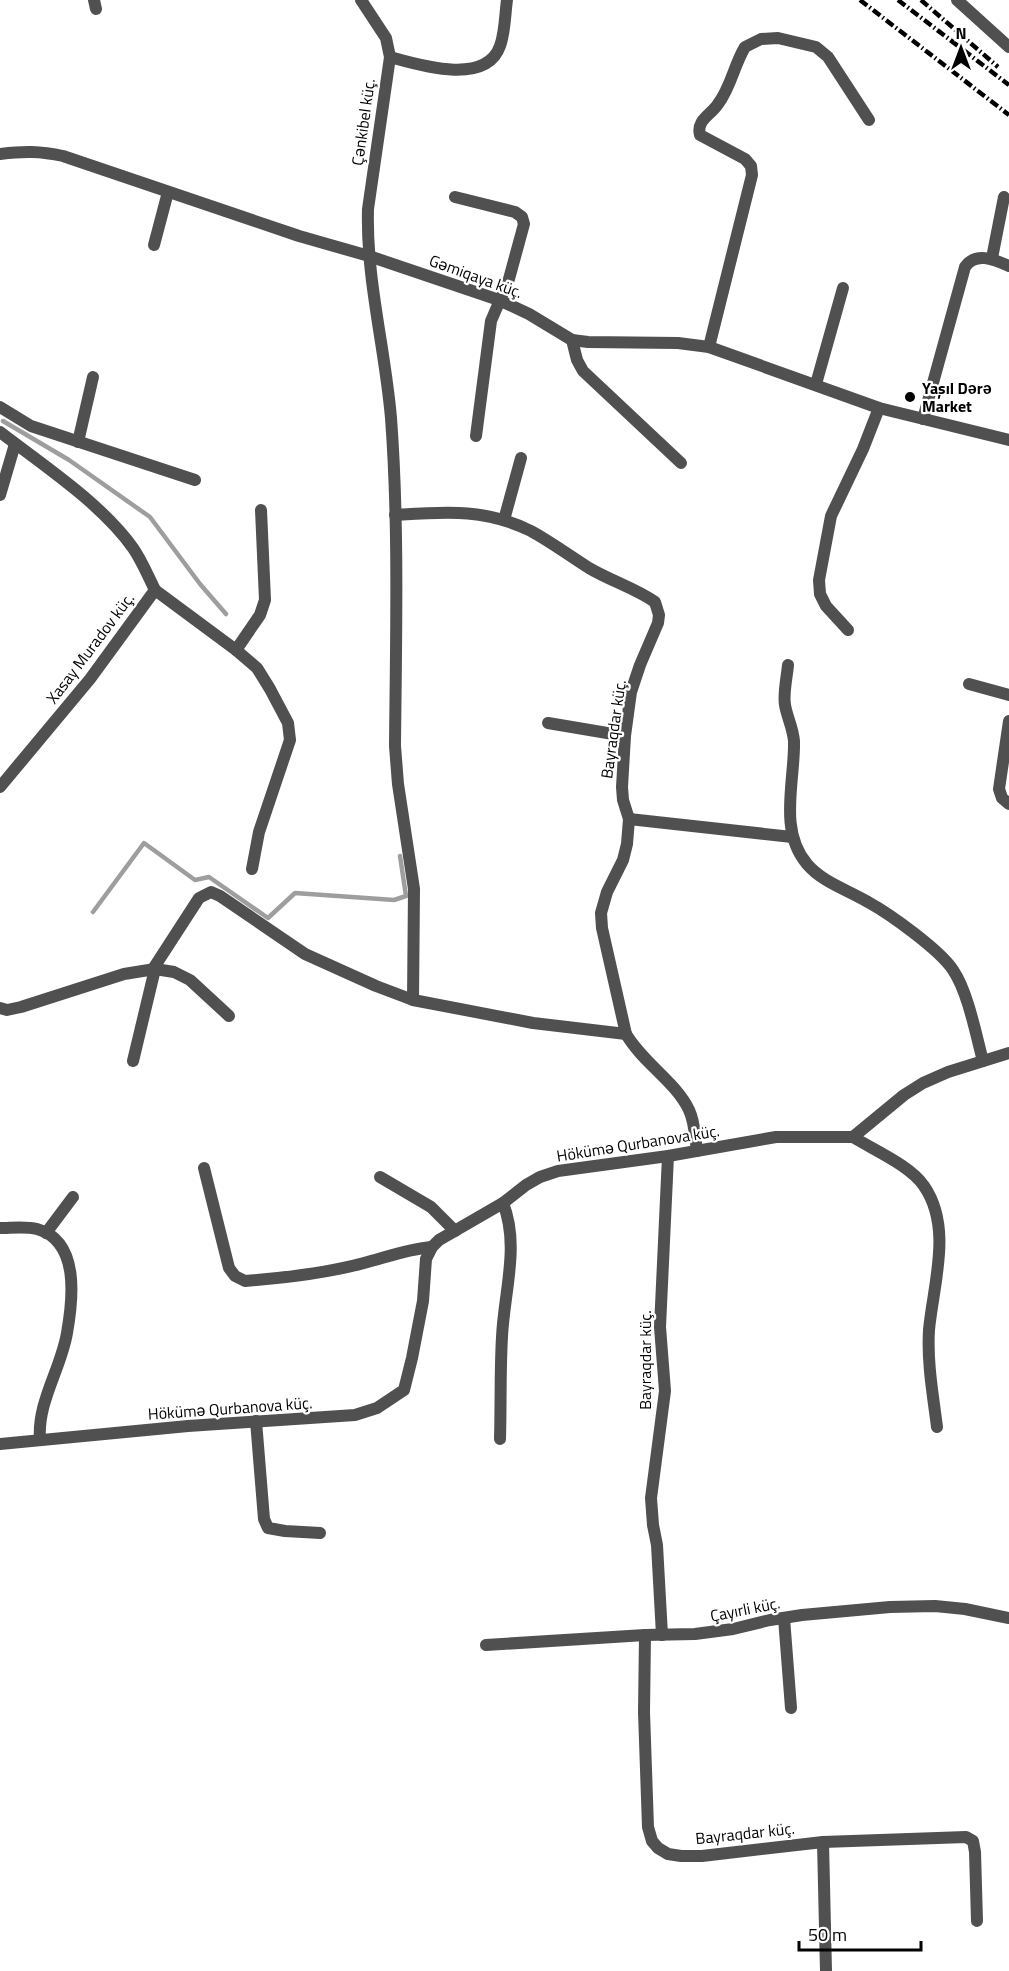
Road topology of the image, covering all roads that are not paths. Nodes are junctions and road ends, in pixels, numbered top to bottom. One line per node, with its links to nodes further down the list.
1 (361, 0): 5 (street, Çənkibel küç.)
2 (507, 0): 5 (street)
3 (957, 0): 4 (street)
4 (1009, 47)
5 (390, 57): 12 (street, Çənkibel küç.)
6 (869, 120): 18 (street)
7 (0, 154): 8 (street, Gəmiqaya küç.)
8 (168, 192): 11 (street); 12 (street, Gəmiqaya küç.)
9 (455, 196): 16 (street)
10 (1004, 197): 13 (street)
11 (154, 245)
12 (369, 256): 16 (street, Gəmiqaya küç.); 34 (street, Çənkibel küç.)
13 (992, 258): 14 (street); 23 (street)
14 (1009, 266)
15 (843, 288): 20 (street)
16 (499, 300): 17 (street, Gəmiqaya küç.); 25 (street)
17 (572, 340): 18 (street, Gəmiqaya küç.); 30 (street)
18 (709, 347): 20 (street, Gəmiqaya küç.)
19 (93, 377): 27 (street)
20 (816, 384): 22 (street, Gəmiqaya küç.)
21 (0, 407): 27 (street)
22 (879, 408): 23 (street, Gəmiqaya küç.); 37 (street)
23 (923, 419): 26 (street, Gəmiqaya küç.)
24 (0, 432): 28 (street, Xasay Muradov küç.)
25 (476, 436)
26 (1009, 440)
27 (78, 441): 31 (street)
28 (15, 444): 32 (street); 36 (street, Xasay Muradov küç.)
29 (520, 458): 35 (street)
30 (681, 463)
31 (195, 480)
32 (0, 495)
33 (261, 510): 38 (street)
34 (395, 515): 35 (street, Bayraqdar küç.); 53 (street, Çənkibel küç.)
35 (504, 520): 44 (street, Bayraqdar küç.)
36 (155, 590): 38 (street); 46 (street, Xasay Muradov küç.)
37 (848, 630)
38 (236, 650): 51 (street)
39 (788, 665): 50 (street)
40 (969, 684): 41 (street)
41 (1009, 695)
42 (1009, 721): 48 (street)
43 (548, 723): 44 (street)
44 (626, 736): 49 (street, Bayraqdar küç.)
45 (0, 766): 46 (street)
46 (10, 776): 47 (street, Xasay Muradov küç.)
47 (0, 787)
48 (1009, 804)
49 (629, 819): 50 (street); 56 (street, Bayraqdar küç.)
50 (792, 837): 59 (street)
51 (252, 869)
52 (154, 969): 53 (street); 54 (street); 55 (street); 58 (street)
53 (412, 1000): 56 (street)
54 (0, 1008)
55 (229, 1016)
56 (626, 1034): 61 (street, Bayraqdar küç.)
57 (1009, 1053): 59 (street)
58 (133, 1061)
59 (983, 1061): 60 (street)
60 (853, 1137): 61 (street, Hökümə Qurbanova küç.); 72 (street)
61 (697, 1151): 62 (street, Hökümə Qurbanova küç.)
62 (668, 1156): 66 (street, Hökümə Qurbanova küç.); 80 (street, Bayraqdar küç.)
63 (204, 1168): 70 (street)
64 (380, 1177): 68 (street)
65 (73, 1197): 69 (street)
66 (503, 1203): 68 (street, Hökümə Qurbanova küç.); 73 (street)
67 (0, 1228): 69 (street)
68 (455, 1231): 70 (street, Hökümə Qurbanova küç.)
69 (46, 1233): 74 (street)
70 (432, 1248): 71 (street, Hökümə Qurbanova küç.)
71 (256, 1421): 74 (street, Hökümə Qurbanova küç.); 76 (street)
72 (936, 1427)
73 (500, 1439)
74 (40, 1440): 75 (street, Hökümə Qurbanova küç.)
75 (0, 1444)
76 (320, 1533)
77 (784, 1618): 78 (street, Çayırli küç.); 80 (street, Çayırli küç.); 82 (street)
78 (1009, 1618)
79 (645, 1635): 80 (street, Çayırli küç.); 81 (street, Çayırli küç.); 83 (street, Bayraqdar küç.)
80 (662, 1635)
81 (486, 1645)
82 (791, 1708)
83 (823, 1842): 84 (street, Bayraqdar küç.); 85 (street)
84 (977, 1921)
85 (826, 1971)

